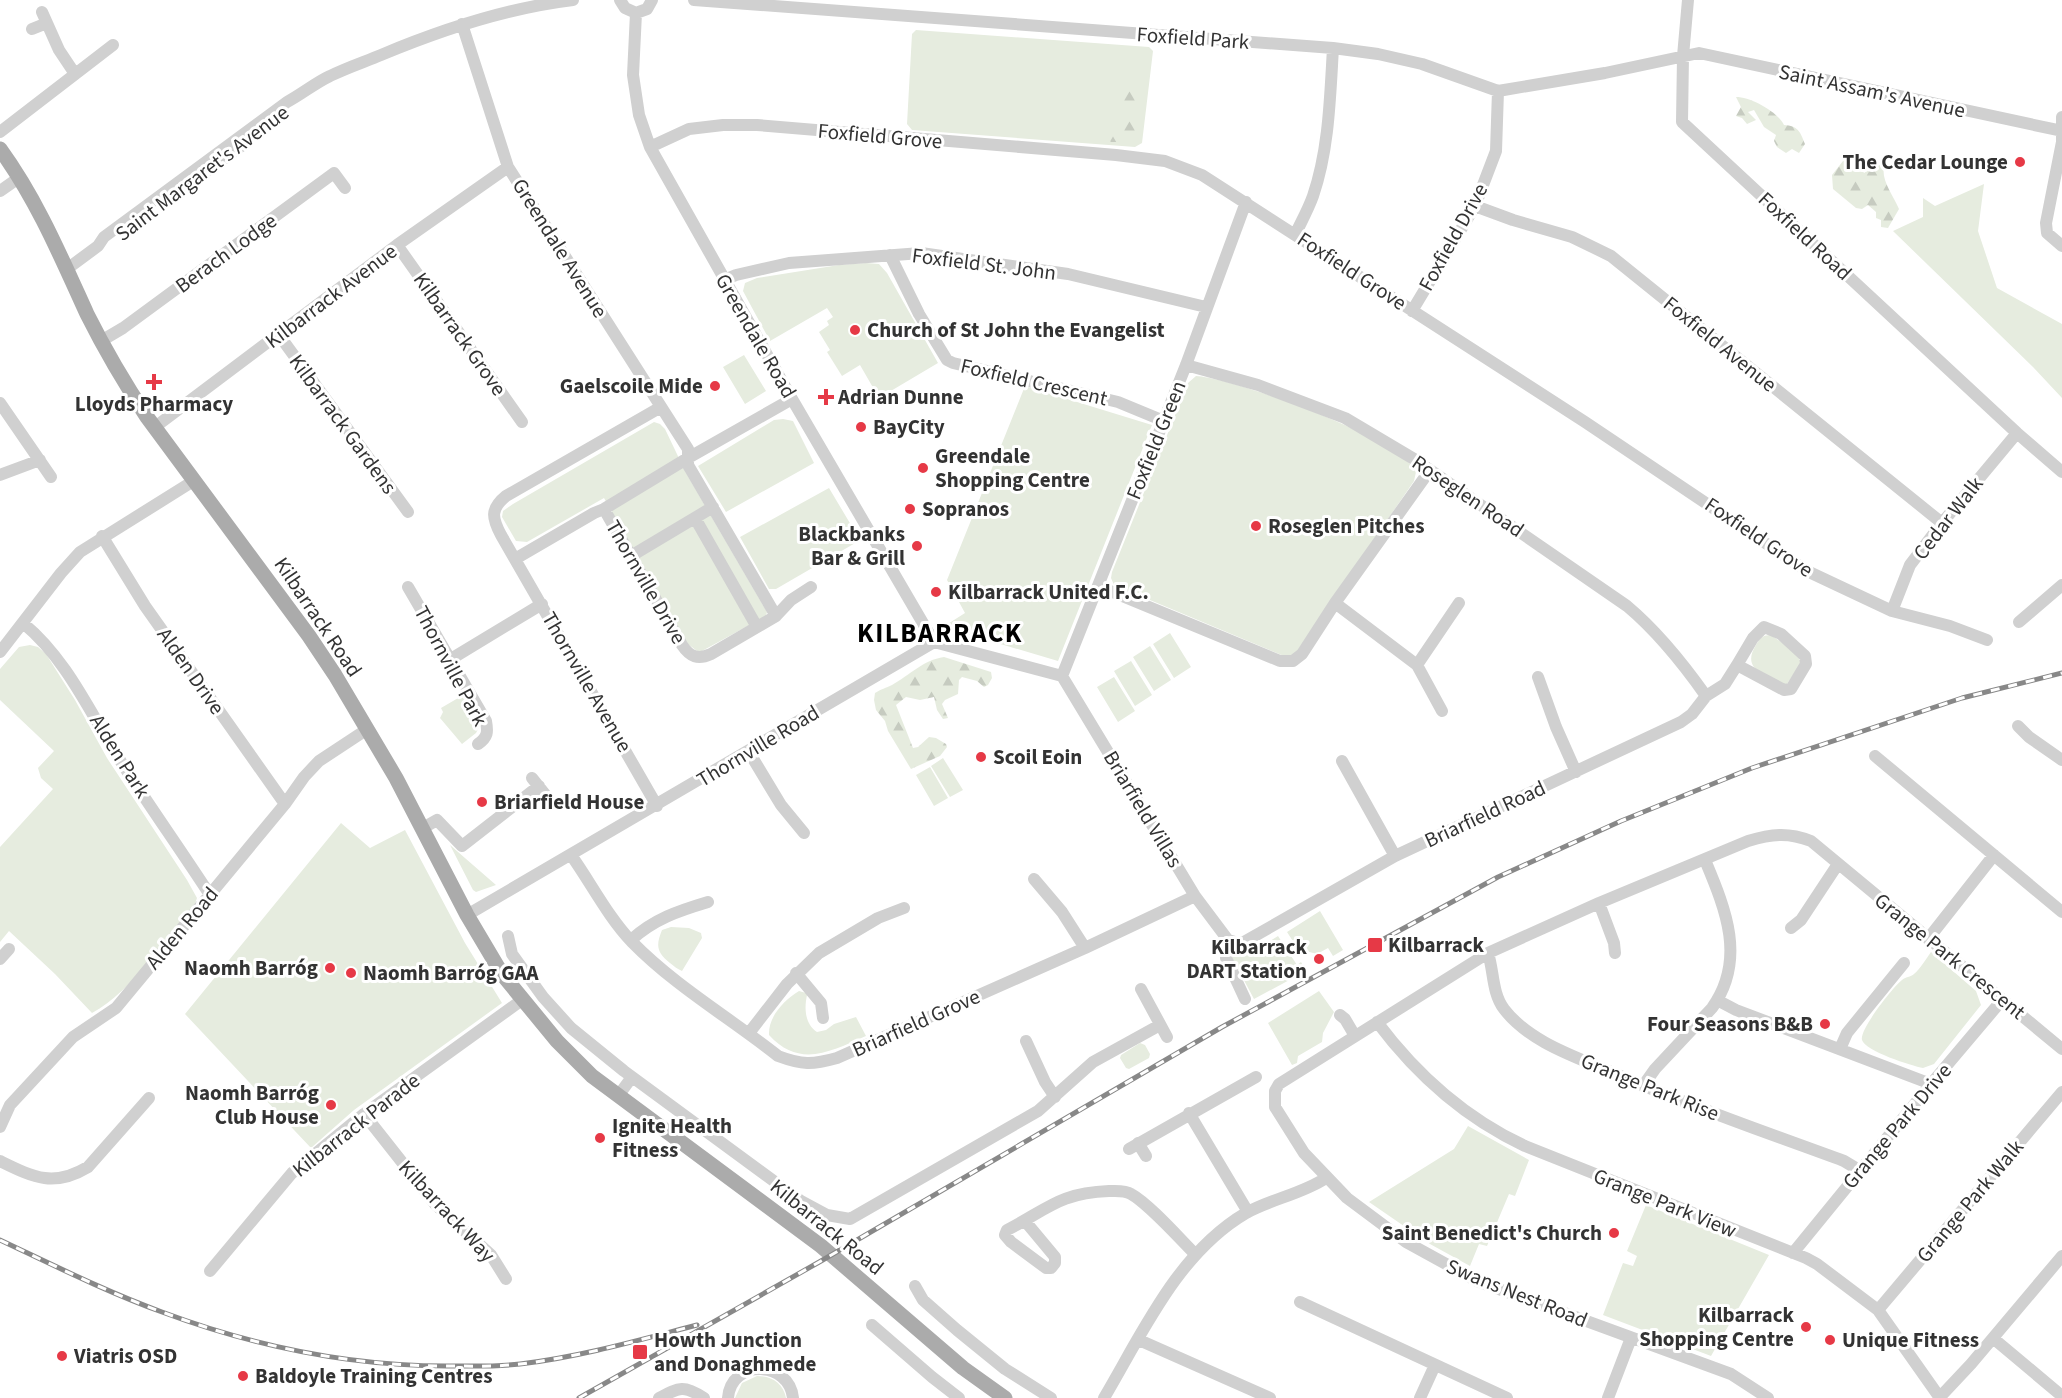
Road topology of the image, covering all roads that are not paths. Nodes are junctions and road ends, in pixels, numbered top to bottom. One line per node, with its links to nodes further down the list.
1 (573, 0): 7 (street, Saint Margaret's Avenue)
2 (620, 0): 6 (street)
3 (652, 0): 6 (street)
4 (694, 0): 10 (street, Foxfield Park)
5 (1688, 0): 11 (street, Foxfield Road)
6 (636, 13): 17 (street, Greendale Road)
7 (462, 24): 19 (street, Greendale Avenue); 29 (street, Saint Margaret's Avenue)
8 (32, 29): 12 (street)
9 (113, 45): 12 (street)
10 (1334, 48): 13 (street, Foxfield Park); 25 (street)
11 (1683, 56): 13 (street, Foxfield Park); 15 (street, Saint Assam's Avenue); 42 (street, Foxfield Road)
12 (75, 74): 16 (street)
13 (1498, 90): 24 (street, Foxfield Drive)
14 (2062, 117): 15 (street)
15 (2062, 131): 27 (street)
16 (0, 132)
17 (650, 147): 23 (street, Foxfield Grove); 30 (street, Greendale Road)
18 (0, 149): 20 (main road, Kilbarrack Road)
19 (508, 167): 26 (street, Kilbarrack Avenue); 38 (street, Greendale Avenue)
20 (20, 177): 22 (street); 29 (main road, Kilbarrack Road)
21 (345, 188): 34 (street, Berach Lodge)
22 (0, 191)
23 (1246, 202): 25 (street, Foxfield Grove); 31 (street, Foxfield Green)
24 (1475, 206): 32 (street, Foxfield Drive); 54 (street, Foxfield Avenue)
25 (1294, 235): 32 (street, Foxfield Grove)
26 (397, 245): 33 (street, Kilbarrack Avenue); 40 (street, Kilbarrack Grove)
27 (2062, 246)
28 (890, 255): 30 (street, Foxfield St. John); 31 (street, Foxfield St. John); 39 (street, Foxfield Crescent)
29 (67, 269): 34 (main road, Kilbarrack Road)
30 (724, 280): 36 (street, Greendale Road)
31 (1206, 307): 35 (street, Foxfield Green)
32 (1412, 310): 65 (street, Foxfield Grove)
33 (279, 335): 41 (street, Kilbarrack Avenue); 52 (street, Kilbarrack Gardens)
34 (101, 341): 41 (main road, Kilbarrack Road)
35 (1186, 365): 39 (street, Foxfield Green); 45 (street, Roseglen Road)
36 (792, 399): 43 (street); 71 (street, Greendale Road)
37 (0, 403): 44 (street)
38 (661, 407): 43 (street, Greendale Avenue); 57 (street, Thornville Avenue)
39 (1164, 421): 59 (street, Foxfield Green)
40 (522, 422)
41 (155, 427): 49 (main road, Kilbarrack Road)
42 (2017, 433): 46 (street, Foxfield Road); 54 (street, Cedar Walk)
43 (688, 458): 50 (street, Greendale Avenue); 51 (street)
44 (40, 460): 47 (street); 48 (street)
45 (1430, 470): 62 (street); 78 (street, Roseglen Road)
46 (2062, 472)
47 (0, 475)
48 (51, 477)
49 (195, 480): 55 (street); 81 (main road, Kilbarrack Road)
50 (713, 507): 53 (street); 66 (street, Greendale Avenue)
51 (604, 510): 56 (street, Thornville Drive); 57 (street)
52 (408, 512)
53 (695, 518): 56 (street); 69 (street)
54 (1942, 523): 65 (street, Cedar Walk)
55 (102, 536): 68 (street); 89 (street, Alden Drive)
56 (631, 556): 69 (street, Thornville Drive)
57 (515, 559): 64 (street, Thornville Avenue)
58 (2062, 585): 67 (street)
59 (1098, 586): 62 (street); 76 (street, Foxfield Green)
60 (408, 587): 73 (street, Thornville Park)
61 (811, 587): 66 (street, Thornville Drive)
62 (1335, 603): 74 (street)
63 (1459, 603): 74 (street)
64 (542, 604): 73 (street); 90 (street, Thornville Avenue)
65 (1892, 611): 70 (street, Foxfield Grove)
66 (776, 616): 69 (street, Thornville Drive)
67 (2019, 622)
68 (22, 623): 72 (street); 99 (street, Alden Park)
69 (757, 627)
70 (1987, 640)
71 (934, 642): 76 (street); 83 (street, Thornville Road)
72 (0, 652)
73 (451, 659): 82 (street, Thornville Park)
74 (1417, 665): 79 (street)
75 (1737, 665): 75 (street, Briarfield Road); 78 (street, Briarfield Road)
76 (1062, 676): 100 (street, Briarfield Villas)
77 (1538, 677): 87 (street)
78 (1706, 696): 87 (street, Briarfield Road)
79 (1442, 711)
80 (2018, 726): 85 (street)
81 (366, 730): 89 (street, Alden Road); 91 (main road, Kilbarrack Road)
82 (478, 744)
83 (749, 752): 90 (street, Thornville Road); 92 (street)
84 (1875, 756): 94 (street)
85 (2062, 760)
86 (1342, 761): 95 (street)
87 (1576, 772): 95 (street, Briarfield Road)
88 (552, 803): 91 (street)
89 (285, 804): 99 (street, Alden Road)
90 (657, 806): 93 (street, Thornville Road)
91 (423, 828): 105 (main road, Kilbarrack Road)
92 (804, 832)
93 (571, 855): 105 (street, Thornville Road); 109 (street, Briarfield Grove)
94 (1994, 855): 104 (street); 108 (street)
95 (1395, 856): 110 (street, Briarfield Road)
96 (1705, 860): 97 (street, Grange Park Crescent); 102 (street, Grange Park Crescent); 119 (street)
97 (1838, 864): 106 (street); 108 (street, Grange Park Crescent)
98 (1034, 879): 111 (street)
99 (210, 895): 141 (street, Alden Road)
100 (1195, 896): 110 (street, Briarfield Villas); 111 (street, Briarfield Grove)
101 (708, 902): 109 (street)
102 (1599, 903): 112 (street); 113 (street, Grange Park Crescent)
103 (904, 908): 115 (street)
104 (2062, 912)
105 (467, 915): 118 (main road, Kilbarrack Road)
106 (1791, 928)
107 (508, 936): 131 (street, Kilbarrack Road)
108 (1928, 939): 120 (street, Grange Park Crescent)
109 (631, 940): 125 (street, Briarfield Grove)
110 (1228, 940): 117 (street)
111 (1085, 948): 125 (street, Briarfield Grove)
112 (1615, 953)
113 (1488, 954): 123 (street, Grange Park Crescent); 133 (street, Grange Park Rise)
114 (1904, 963): 130 (street)
115 (796, 973): 122 (street); 125 (street)
116 (1142, 988): 124 (street)
117 (1245, 999)
118 (522, 1000): 136 (main road, Kilbarrack Road); 140 (street, Kilbarrack Parade)
119 (1717, 1000): 130 (street); 133 (street)
120 (2002, 1000): 129 (street, Grange Park Crescent); 132 (street, Grange Park Drive)
121 (1340, 1016): 126 (street)
122 (823, 1018)
123 (1377, 1022): 126 (street, Swans Nest Road); 148 (street, Grange Park View)
124 (1160, 1025): 127 (street); 137 (street)
125 (749, 1033)
126 (1355, 1036): 145 (street, Swans Nest Road)
127 (1167, 1037)
128 (1026, 1041): 137 (street)
129 (2062, 1048)
130 (1840, 1049): 132 (street)
131 (632, 1077): 136 (street); 137 (street, Kilbarrack Road)
132 (1931, 1084): 144 (street, Grange Park Drive)
133 (1643, 1086): 144 (street, Grange Park Rise)
134 (2062, 1092): 155 (street, Grange Park Walk)
135 (1256, 1093): 139 (street)
136 (618, 1096): 167 (main road, Kilbarrack Road)
137 (1055, 1097)
138 (149, 1098): 143 (street)
139 (1189, 1113): 142 (street); 146 (street)
140 (364, 1114): 151 (street, Kilbarrack Parade); 152 (street, Kilbarrack Way)
141 (0, 1127)
142 (1146, 1156)
143 (0, 1161)
144 (1859, 1170): 148 (street, Grange Park Drive)
145 (1326, 1178): 146 (street); 157 (street, Swans Nest Road)
146 (1248, 1212): 149 (street)
147 (1025, 1221): 149 (street)
148 (1793, 1253): 155 (street, Grange Park View)
149 (1195, 1254): 159 (street)
150 (2062, 1256): 158 (street)
151 (210, 1271)
152 (506, 1279)
153 (915, 1286): 168 (street)
154 (1300, 1302): 160 (street)
155 (1878, 1310): 175 (street, Grange Park View)
156 (872, 1325): 166 (street)
157 (1632, 1338): 173 (street); 174 (street, Swans Nest Road)
158 (1994, 1339): 161 (street); 175 (street)
159 (1139, 1340): 169 (street); 170 (street)
160 (1435, 1365): 171 (street); 172 (street)
161 (2062, 1396)
162 (659, 1398): 163 (street)
163 (704, 1398)
164 (728, 1398): 165 (street)
165 (793, 1398)
166 (959, 1398)
167 (1005, 1398)
168 (1052, 1398)
169 (1104, 1398)
170 (1270, 1398)
171 (1420, 1398)
172 (1507, 1398)
173 (1608, 1398)
174 (1768, 1398)
175 (1940, 1398)

